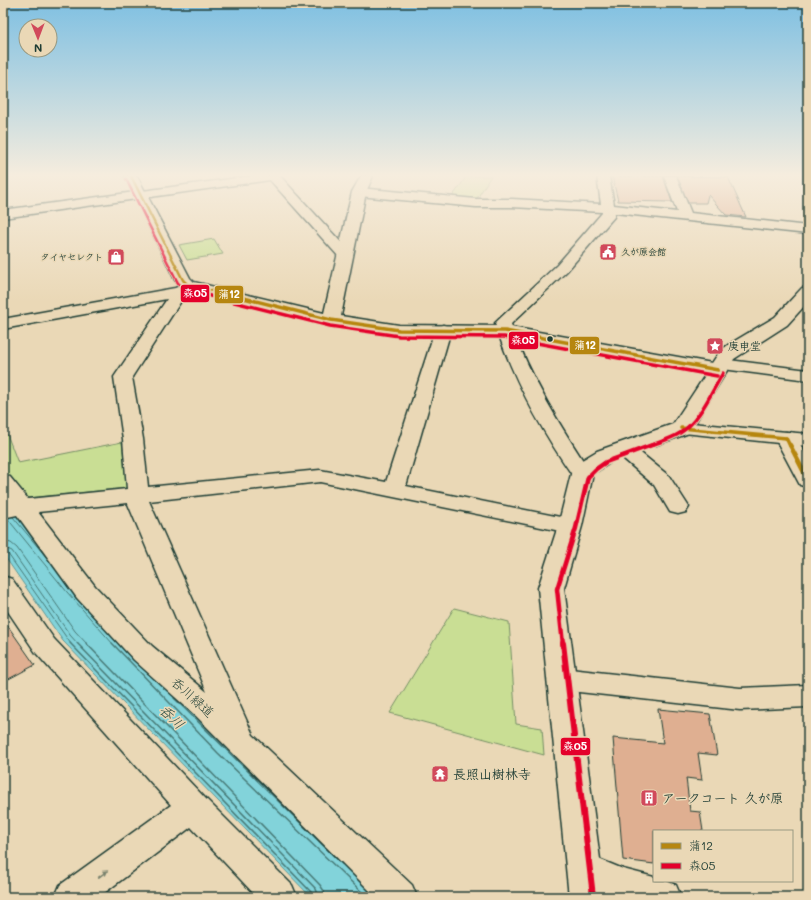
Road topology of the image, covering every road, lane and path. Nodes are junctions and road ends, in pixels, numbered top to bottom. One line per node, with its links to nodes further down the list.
1 (152, 218): 8 (street)
2 (312, 218): 7 (street)
3 (353, 218): 7 (street)
4 (606, 218): 13 (street)
5 (695, 218): 6 (street)
6 (808, 230)
7 (344, 254): 10 (street)
8 (184, 289): 10 (street); 11 (street); 24 (street)
9 (808, 292): 14 (street)
10 (331, 320): 12 (street)
11 (3, 324)
12 (444, 330): 13 (street); 23 (street)
13 (505, 331): 14 (street); 20 (street)
14 (720, 367): 15 (street); 16 (street)
15 (808, 375)
16 (680, 428): 17 (street); 19 (street)
17 (786, 438): 18 (street); 21 (street)
18 (808, 440)
19 (624, 449): 20 (street); 25 (street)
20 (582, 474): 27 (street)
21 (808, 480)
22 (3, 482): 26 (street, 呑川緑道)
23 (394, 491): 24 (street); 27 (street)
24 (137, 494): 26 (street); 31 (street)
25 (678, 507)
26 (14, 508): 31 (street, 呑川緑道)
27 (570, 526): 29 (street)
28 (3, 585): 32 (street)
29 (561, 678): 30 (street); 33 (street)
30 (808, 696)
31 (243, 744): 36 (street, 呑川緑道)
32 (194, 807): 34 (street, one-way to 32); 35 (street)
33 (586, 883): 37 (street)
34 (72, 897)
35 (280, 897)
36 (400, 897)
37 (664, 897)

